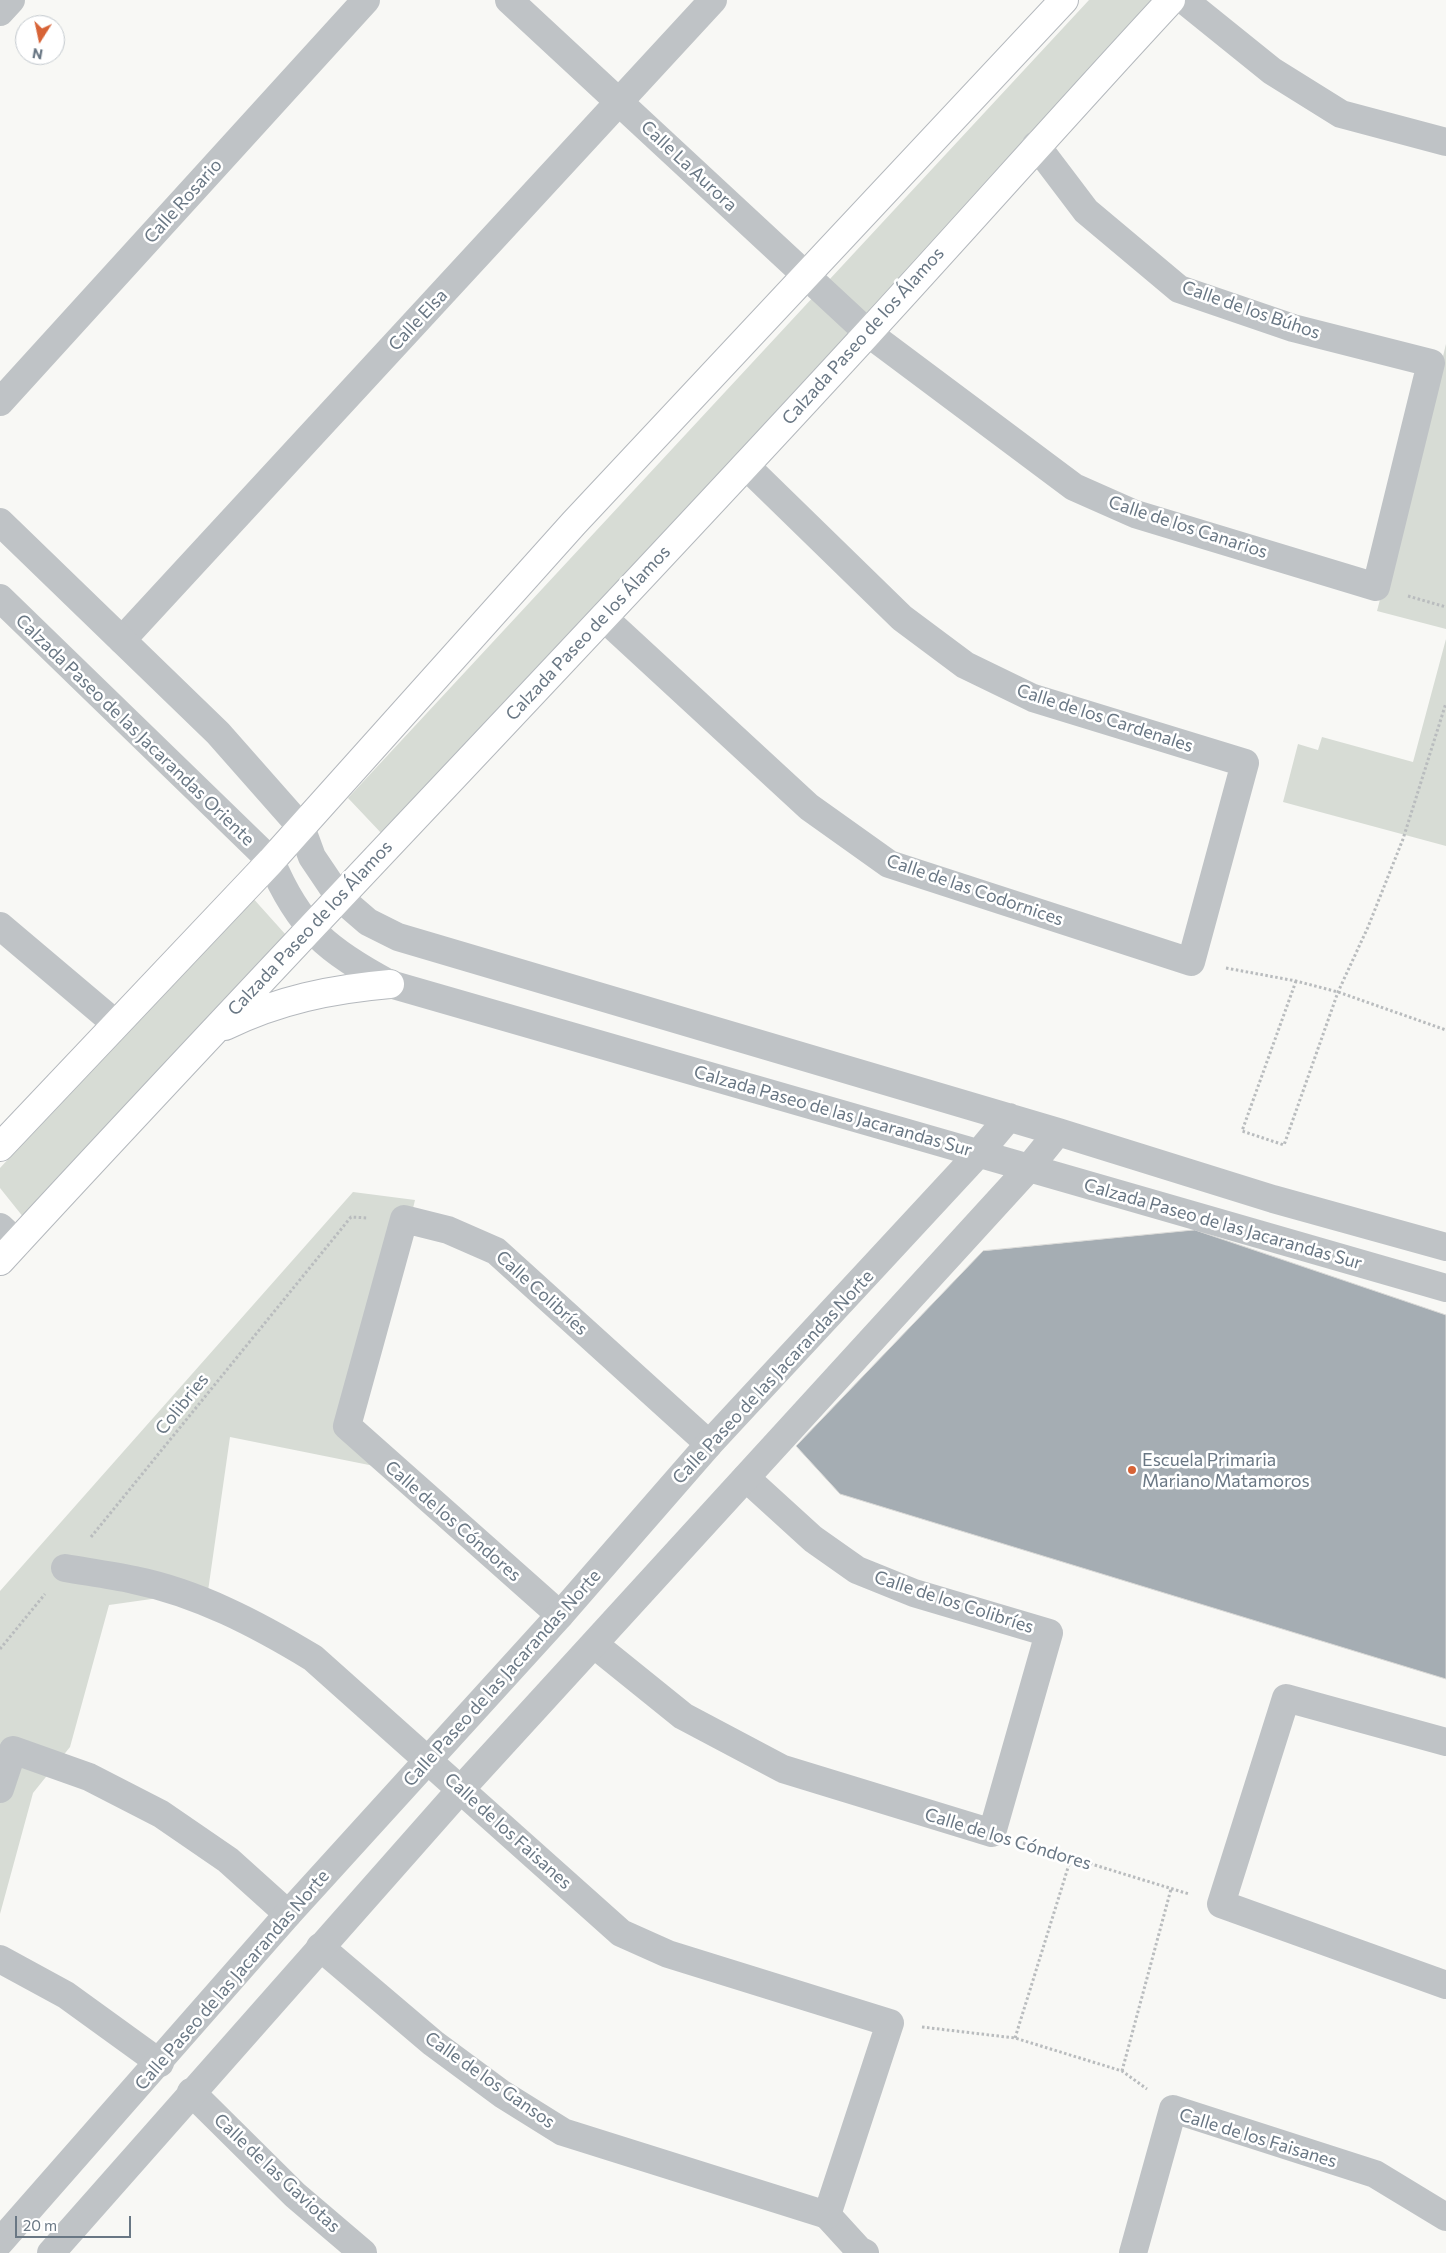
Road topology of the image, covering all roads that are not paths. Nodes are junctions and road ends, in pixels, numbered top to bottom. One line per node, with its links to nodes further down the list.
1 (11, 0): 8 (street)
2 (366, 0): 14 (street, Calle Rosario)
3 (509, 0): 9 (street, Calle La Aurora)
4 (713, 0): 9 (street, Calle Elsa)
5 (1064, 0): 12 (main road)
6 (1171, 0): 11 (main road, Calzada Paseo de los Álamos)
7 (1184, 0): 10 (street)
8 (0, 12)
9 (619, 102): 12 (street, Calle La Aurora); 20 (street, Calle Elsa)
10 (1446, 142)
11 (1036, 145): 13 (main road, Calzada Paseo de los Álamos); 17 (street, Calle de los Búhos)
12 (805, 274): 13 (street, Calle La Aurora); 21 (main road)
13 (868, 333): 15 (main road, Calzada Paseo de los Álamos); 17 (street, Calle de los Canarios)
14 (0, 402)
15 (745, 464): 19 (main road, Calzada Paseo de los Álamos); 26 (street, Calle de los Cardenales)
16 (0, 522): 20 (street)
17 (1376, 587)
18 (0, 598): 22 (street, Calzada Paseo de las Jacarandas Oriente)
19 (603, 617): 23 (main road, Calzada Paseo de los Álamos); 26 (street, Calle de las Codornices)
20 (122, 640): 21 (street)
21 (301, 827): 22 (main road); 23 (street)
22 (271, 861): 25 (street, Calzada Paseo de las Jacarandas Sur); 28 (main road)
23 (339, 898): 25 (main road, Calzada Paseo de los Álamos); 30 (street)
24 (0, 926): 28 (street)
25 (310, 928): 27 (street, Calzada Paseo de las Jacarandas Sur); 29 (main road, Calzada Paseo de los Álamos)
26 (1191, 962)
27 (390, 984): 29 (main road); 33 (street, Calzada Paseo de las Jacarandas Sur)
28 (116, 1024): 32 (main road)
29 (210, 1033): 35 (main road, Calzada Paseo de los Álamos)
30 (1009, 1118): 31 (street); 33 (street, Calle Paseo de las Jacarandas Norte)
31 (1058, 1132): 34 (street); 36 (street)
32 (0, 1146)
33 (979, 1154): 34 (street, Calzada Paseo de las Jacarandas Sur); 39 (street, Calle Paseo de las Jacarandas Norte)
34 (1028, 1169): 37 (street, Calzada Paseo de las Jacarandas Sur); 40 (street)
35 (6, 1244)
36 (1446, 1246)
37 (1446, 1288)
38 (346, 1426): 39 (street, Calle Colibríes); 42 (street, Calle de los Cóndores)
39 (709, 1444): 42 (street, Calle Paseo de las Jacarandas Norte)
40 (746, 1478): 43 (street); 48 (street, Calle de los Colibríes)
41 (66, 1568): 45 (street, Calle de los Faisanes)
42 (560, 1615): 45 (street, Calle Paseo de las Jacarandas Norte)
43 (595, 1645): 46 (street); 48 (street, Calle de los Cóndores)
44 (1446, 1742): 52 (street)
45 (428, 1760): 46 (street, Calle de los Faisanes); 49 (street, Calle Paseo de las Jacarandas Norte)
46 (462, 1788): 50 (street); 55 (street, Calle de los Faisanes)
47 (0, 1789): 49 (street)
48 (992, 1834)
49 (288, 1914): 53 (street, Calle Paseo de las Jacarandas Norte)
50 (320, 1947): 54 (street); 55 (street, Calle de los Gansos)
51 (0, 1959): 53 (street)
52 (1446, 1985)
53 (160, 2062): 57 (street, Calle Paseo de las Jacarandas Norte)
54 (191, 2092): 59 (street); 60 (street, Calle de las Gaviotas)
55 (827, 2216): 61 (street, Calle de los Gansos)
56 (1446, 2217): 62 (street, Calle de los Faisanes)
57 (0, 2244): 58 (street)
58 (11, 2253)
59 (51, 2253)
60 (363, 2253)
61 (865, 2253)
62 (1133, 2253)

